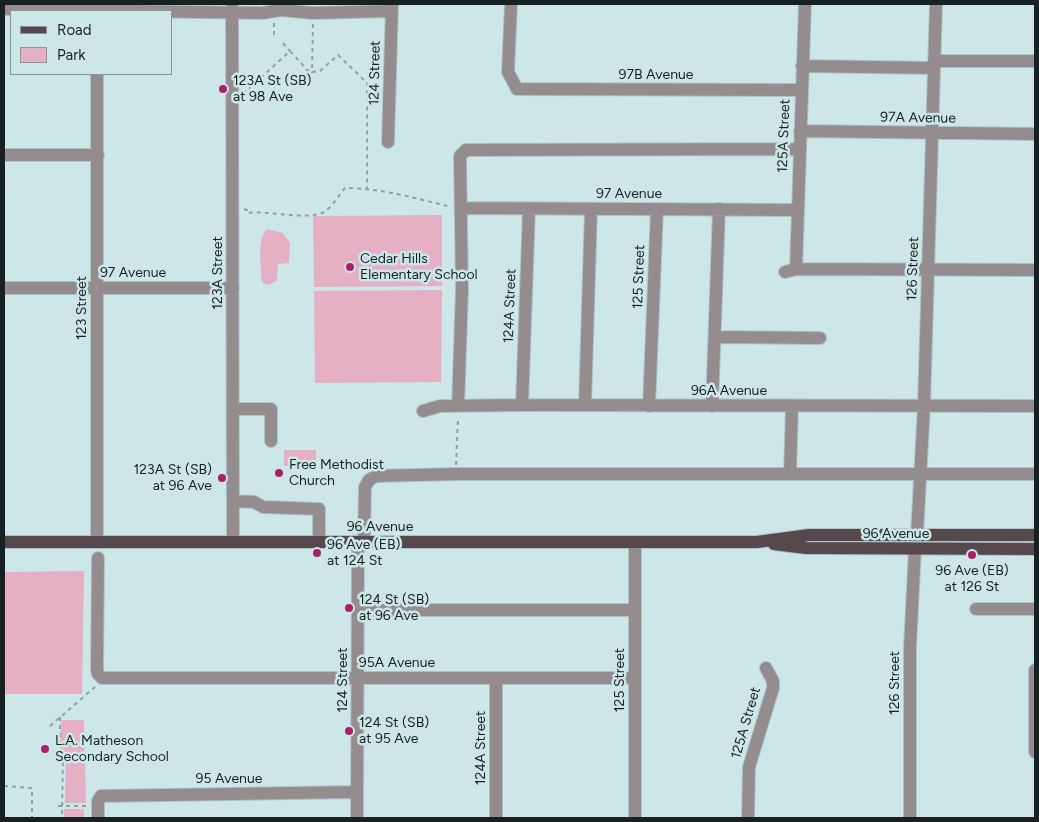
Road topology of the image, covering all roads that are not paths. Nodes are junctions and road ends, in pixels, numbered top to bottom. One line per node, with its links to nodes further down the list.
1 (511, 4): 12 (street, 97B Avenue)
2 (805, 4): 10 (street, 125A Street)
3 (936, 4): 9 (street, 126 Street)
4 (232, 7): 5 (street); 6 (street); 30 (street, 123A Street)
5 (97, 8): 7 (street)
6 (392, 8): 16 (street, 124 Street)
7 (4, 9)
8 (1035, 61): 9 (street)
9 (934, 65): 10 (street); 14 (street, 126 Street)
10 (802, 66): 12 (street, 125A Street)
11 (98, 75): 19 (street, 123 Street)
12 (801, 90): 13 (street, 125A Street)
13 (800, 131): 14 (street, 97A Avenue); 17 (street, 125A Street)
14 (932, 134): 15 (street, 97A Avenue); 26 (street, 126 Street)
15 (1035, 134)
16 (388, 142)
17 (799, 148): 20 (street); 25 (street, 125A Street)
18 (4, 155): 19 (street)
19 (98, 155): 29 (street, 123 Street)
20 (461, 209): 21 (street, 97 Avenue); 41 (street)
21 (529, 209): 22 (street, 97 Avenue); 33 (street, 124A Street)
22 (591, 209): 24 (street, 97 Avenue); 34 (street)
23 (719, 209): 24 (street, 97 Avenue); 25 (street, 97 Avenue); 31 (street)
24 (656, 210): 35 (street, 125 Street)
25 (796, 210): 26 (street, 125A Street)
26 (928, 270): 27 (street); 38 (street, 126 Street)
27 (1035, 270)
28 (4, 288): 29 (street, 97 Avenue)
29 (97, 288): 30 (street, 97 Avenue); 52 (street, 123 Street)
30 (233, 288): 40 (street, 123A Street)
31 (715, 337): 32 (street); 36 (street)
32 (820, 338)
33 (522, 405): 34 (street, 96A Avenue); 41 (street, 96A Avenue)
34 (585, 405): 35 (street, 96A Avenue)
35 (649, 406): 36 (street, 96A Avenue)
36 (712, 406): 37 (street, 96A Avenue)
37 (792, 406): 38 (street, 96A Avenue); 45 (street)
38 (924, 406): 39 (street, 96A Avenue); 44 (street, 126 Street)
39 (1035, 406)
40 (233, 409): 43 (street); 47 (street, 123A Street)
41 (458, 410): 42 (street, 96A Avenue)
42 (423, 411)
43 (270, 441)
44 (921, 473): 45 (street, 124 Street); 46 (street, 124 Street); 48 (street, 126 Street)
45 (790, 474): 55 (street, 124 Street)
46 (1035, 474)
47 (233, 501): 53 (street, 123A Street); 54 (street)
48 (917, 534): 49 (main road, 96 Avenue); 57 (main road, 96 Avenue)
49 (940, 534): 50 (main road, 96 Avenue); 58 (main road)
50 (1035, 534)
51 (4, 542): 52 (main road, 96 Avenue)
52 (97, 542): 53 (main road, 96 Avenue)
53 (233, 542): 54 (main road, 96 Avenue)
54 (319, 542): 55 (main road, 96 Avenue)
55 (361, 542): 56 (main road, 96 Avenue); 63 (street, 124 Street)
56 (635, 542): 57 (main road, 96 Avenue); 64 (street, 125 Street)
57 (757, 542): 58 (main road, 96 Avenue)
58 (915, 549): 59 (main road, 96 Avenue); 77 (street, 126 Street)
59 (1035, 549)
60 (98, 558): 67 (street, 95A Avenue)
61 (976, 609): 62 (street)
62 (1035, 609)
63 (358, 610): 64 (street); 67 (street, 124 Street)
64 (635, 610): 69 (street, 125 Street)
65 (766, 668): 76 (street, 125A Street)
66 (1035, 670): 70 (street)
67 (358, 678): 68 (street, 95A Avenue); 71 (street, 124 Street)
68 (496, 678): 69 (street, 95A Avenue); 74 (street, 124A Street)
69 (636, 678): 75 (street, 125 Street)
70 (1035, 752)
71 (357, 792): 72 (street, 95 Avenue); 73 (street, 124 Street)
72 (98, 818)
73 (356, 818)
74 (496, 818)
75 (636, 818)
76 (748, 818)
77 (910, 818)

